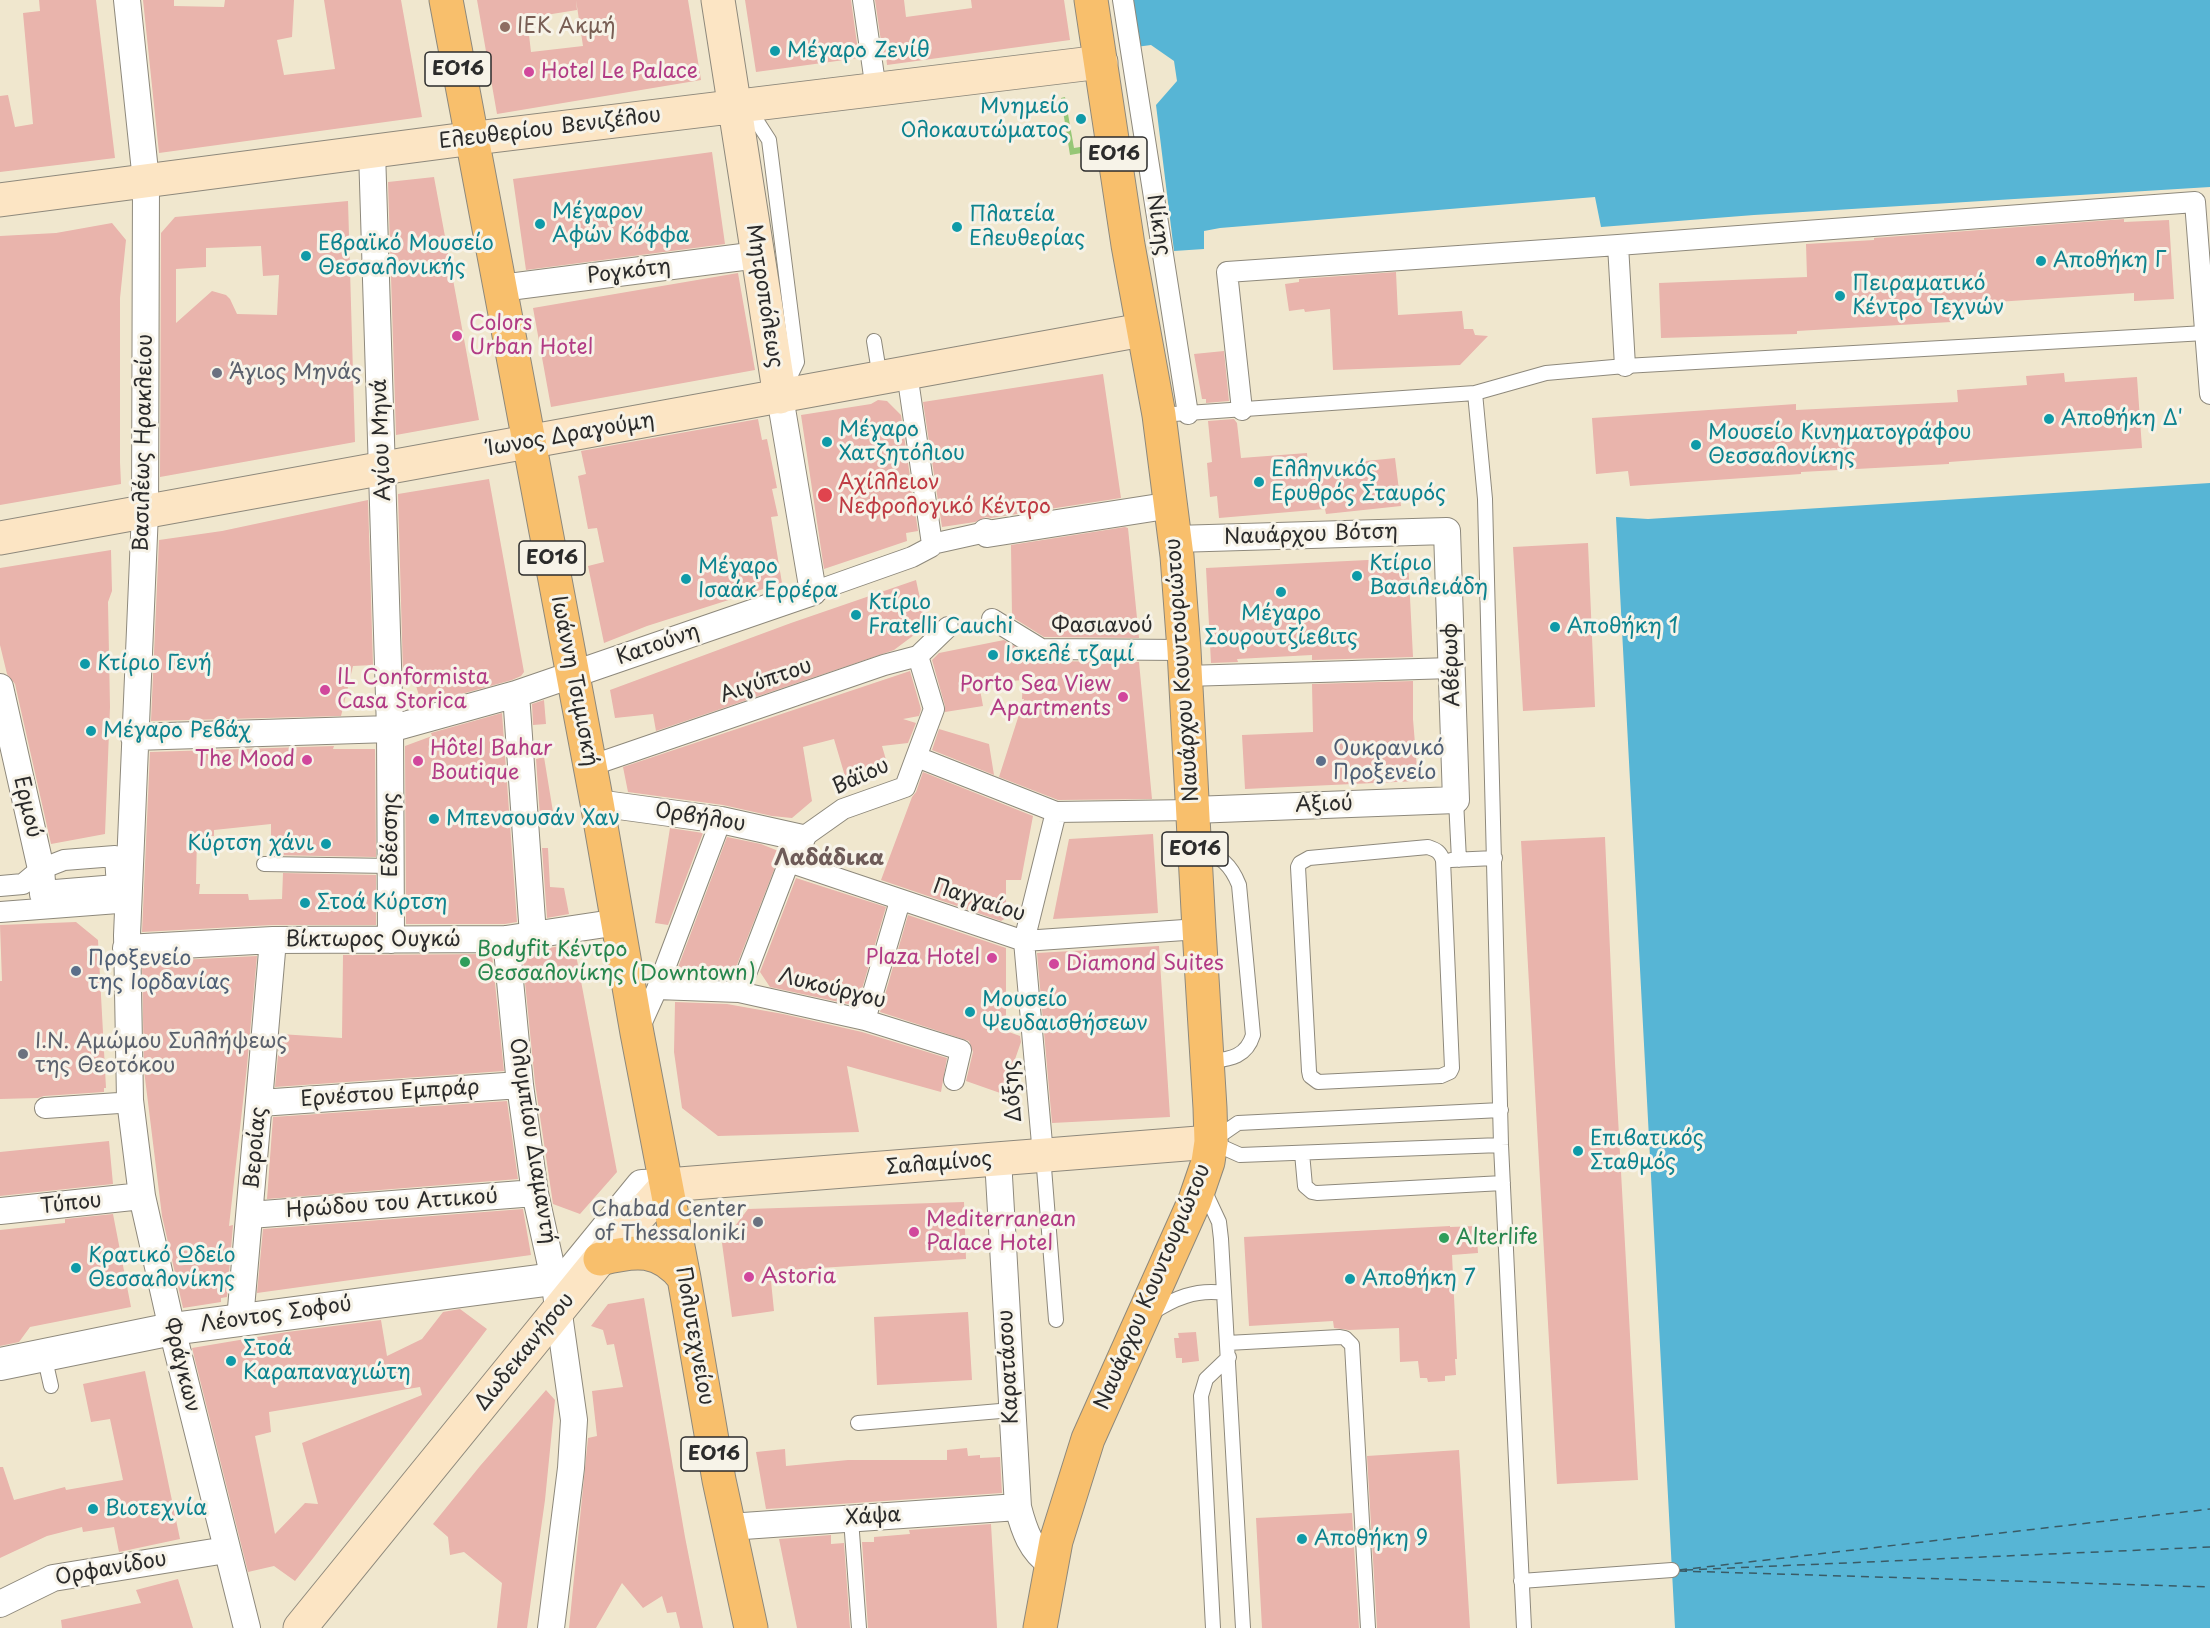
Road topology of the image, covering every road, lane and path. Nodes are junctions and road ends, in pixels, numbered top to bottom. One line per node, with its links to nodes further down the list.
1 (127, 0): 12 (street, Βασιλέως Ηρακλείου)
2 (446, 0): 10 (main road, Ιωάννη Τσιμισκή / ΕΟ16)
3 (718, 0): 9 (main road, Μητροπόλεως)
4 (863, 0): 8 (street)
5 (1091, 0): 7 (main road, Νίκης / ΕΟ16)
6 (1123, 0): 26 (street, Νίκης)
7 (1101, 62): 8 (main road, Ελευθερίου Βενιζέλου); 17 (main road, Νίκης / ΕΟ16)
8 (876, 90): 9 (main road, Ελευθερίου Βενιζέλου)
9 (734, 107): 10 (main road, Ελευθερίου Βενιζέλου); 15 (main road, Μητροπόλεως); 24 (lane)
10 (470, 139): 11 (main road, Ελευθερίου Βενιζέλου); 16 (main road, Ιωάννη Τσιμισκή / ΕΟ16)
11 (372, 152): 12 (main road, Ελευθερίου Βενιζέλου); 28 (street, Αγίου Μηνά)
12 (146, 181): 13 (main road, Ελευθερίου Βενιζέλου); 30 (street, Βασιλέως Ηρακλείου)
13 (0, 200)
14 (1618, 245): 18 (street); 20 (street); 25 (street)
15 (758, 255): 16 (street, Ρογκότη); 24 (main road, Μητροπόλεως)
16 (501, 288): 27 (main road, Ιωάννη Τσιμισκή / ΕΟ16)
17 (1142, 330): 21 (main road, Ίωνος Δραγούμη); 26 (main road, Ναυάρχου Κουντουριώτου / ΕΟ16)
18 (2207, 332): 20 (lane); 23 (street)
19 (874, 341): 21 (lane)
20 (1625, 366): 22 (lane)
21 (894, 375): 24 (main road, Ίωνος Δραγούμη); 35 (street)
22 (1475, 393): 25 (lane); 56 (lane)
23 (2210, 394)
24 (780, 397): 27 (main road, Ίωνος Δραγούμη); 36 (street, Μητροπόλεως)
25 (1242, 410): 26 (lane)
26 (1173, 414): 29 (main road, Ναυάρχου Κουντουριώτου / ΕΟ16)
27 (530, 443): 28 (main road, Ίωνος Δραγούμη); 42 (main road, Ιωάννη Τσιμισκή / ΕΟ16)
28 (382, 469): 30 (main road, Ίωνος Δραγούμη); 45 (street, Αγίου Μηνά)
29 (1172, 505): 32 (street, Κατούνη); 34 (main road, Ναυάρχου Κουντουριώτου / ΕΟ16)
30 (145, 512): 33 (main road, Ίωνος Δραγούμη); 46 (street, Βασιλέως Ηρακλείου)
31 (1447, 531): 34 (street, Ναυάρχου Βότση); 41 (street, Αβέρωφ)
32 (986, 532): 35 (street, Κατούνη)
33 (0, 538)
34 (1175, 539): 40 (main road, Ναυάρχου Κουντουριώτου / ΕΟ16)
35 (932, 544): 36 (street, Κατούνη)
36 (813, 592): 42 (street, Κατούνη)
37 (992, 619): 40 (street, Φασιανού)
38 (948, 627): 39 (street, Αιγύπτου)
39 (918, 656): 47 (street, Βάϊου); 48 (street, Αιγύπτου)
40 (1185, 663): 41 (street, Φασιανού); 51 (main road, Ναυάρχου Κουντουριώτου / ΕΟ16)
41 (1452, 668): 49 (street, Αβέρωφ)
42 (573, 674): 44 (street, Κατούνη); 48 (main road, Ιωάννη Τσιμισκή / ΕΟ16)
43 (0, 687): 62 (street, Ερμού)
44 (516, 694): 45 (street, Κατούνη); 69 (street)
45 (390, 729): 46 (street, Κατούνη); 61 (street, Εδέσσης)
46 (134, 737): 64 (street, Βασιλέως Ηρακλείου)
47 (916, 757): 52 (street); 54 (street, Βάϊου)
48 (590, 766): 50 (main road, Ιωάννη Τσιμισκή / ΕΟ16)
49 (1456, 800): 51 (street, Αξιού); 58 (lane)
50 (597, 803): 53 (street, Ορβήλου); 67 (main road, Ιωάννη Τσιμισκή / ΕΟ16)
51 (1192, 810): 52 (street); 55 (main road, Ναυάρχου Κουντουριώτου / ΕΟ16)
52 (1056, 812): 73 (street, Δόξης)
53 (721, 819): 54 (street, Ορβήλου); 75 (street)
54 (802, 838): 59 (street, Βάϊου)
55 (1195, 845): 68 (main road, Ναυάρχου Κουντουριώτου / ΕΟ16); 79 (lane)
56 (1495, 858): 58 (lane); 85 (lane)
57 (1443, 860): 57 (lane); 58 (lane)
58 (1459, 860)
59 (789, 862): 65 (street, Παγγαίου); 76 (street, Βάϊου)
60 (264, 864): 61 (lane)
61 (391, 866): 72 (street, Εδέσσης)
62 (42, 881): 63 (street); 64 (street)
63 (0, 886)
64 (123, 887): 66 (street); 74 (street, Φράγκων)
65 (900, 901): 73 (street, Παγγαίου); 77 (street)
66 (0, 912)
67 (619, 922): 69 (street, Βίκτωρος Ουγκώ); 78 (main road, Ιωάννη Τσιμισκή / ΕΟ16)
68 (1199, 929): 73 (street, Παγγαίου); 79 (main road, Ναυάρχου Κουντουριώτου / ΕΟ16)
69 (533, 935): 70 (street, Βίκτωρος Ουγκώ)
70 (506, 939): 72 (street, Βίκτωρος Ουγκώ); 81 (street, Ολυμπίου Διαμαντή)
71 (273, 940): 72 (street, Βίκτωρος Ουγκώ); 74 (street, Βίκτωρος Ουγκώ); 83 (street, Βεροίας)
72 (391, 940)
73 (1024, 942): 89 (street, Δόξης)
74 (126, 948): 82 (street, Φράγκων)
75 (657, 989): 76 (street, Λυκούργου); 78 (street)
76 (739, 992): 77 (street, Λυκούργου)
77 (865, 1020): 80 (street, Λυκούργου)
78 (637, 1033): 93 (main road, Ιωάννη Τσιμισκή / ΕΟ16)
79 (1208, 1062): 86 (main road, Ναυάρχου Κουντουριώτου / ΕΟ16)
80 (954, 1080)
81 (520, 1085): 83 (street, Ερνέστου Εμπράρ); 94 (street, Ολυμπίου Διαμαντή)
82 (130, 1100): 84 (street); 95 (street, Φράγκων)
83 (260, 1103): 97 (street, Βεροίας)
84 (45, 1108)
85 (1501, 1110): 86 (lane); 87 (lane)
86 (1211, 1142): 88 (lane); 89 (main road, Σαλαμίνος); 91 (main road, Ναυάρχου Κουντουριώτου / ΕΟ16)
87 (1501, 1145): 88 (lane); 92 (lane)
88 (1302, 1153): 92 (lane)
89 (1042, 1155): 90 (main road, Σαλαμίνος); 103 (lane)
90 (998, 1159): 93 (main road, Σαλαμίνος); 110 (street, Καρατάσου)
91 (1201, 1183): 101 (lane); 104 (main road, Ναυάρχου Κουντουριώτου / ΕΟ16)
92 (1503, 1183): 118 (lane)
93 (667, 1185): 98 (main road, Δωδεκανήσου); 99 (main road, Πολυτεχνείου / ΕΟ16); 100 (street, Δωδεκανήσου)
94 (535, 1193): 97 (street, Ηρώδου του Αττικού); 100 (street, Ολυμπίου Διαμαντή)
95 (142, 1196): 96 (street, Τύπου); 105 (street, Φράγκων)
96 (0, 1211)
97 (250, 1215): 102 (street, Βεροίας)
98 (600, 1259): 99 (main road); 100 (main road, Δωδεκανήσου)
99 (684, 1278): 114 (main road, Πολυτεχνείου / ΕΟ16)
100 (561, 1287): 102 (street, Λέοντος Σοφού); 121 (main road, Δωδεκανήσου); 122 (street, Ολυμπίου Διαμαντή)
101 (1224, 1293): 104 (lane); 106 (lane)
102 (240, 1320): 105 (street, Λέοντος Σοφού)
103 (1056, 1320)
104 (1138, 1324): 116 (main road, Ναυάρχου Κουντουριώτου / ΕΟ16)
105 (172, 1329): 107 (street, Λέοντος Σοφού); 115 (street, Φράγκων)
106 (1228, 1350): 126 (lane); 127 (lane); 128 (lane)
107 (44, 1355): 108 (street, Λέοντος Σοφού); 109 (lane)
108 (0, 1364)
109 (51, 1386)
110 (1012, 1410): 111 (lane); 112 (street, Καρατάσου)
111 (858, 1423)
112 (1018, 1507): 113 (street, Χάψα); 116 (street, Καρατάσου)
113 (851, 1519): 114 (street, Χάψα); 124 (lane)
114 (729, 1527): 123 (main road, Πολυτεχνείου / ΕΟ16)
115 (226, 1550): 119 (street, Ορφανίδου); 120 (street, Φράγκων)
116 (1051, 1564): 125 (main road, Ναυάρχου Κουντουριώτου / ΕΟ16)
117 (1672, 1570): 118 (lane)
118 (1521, 1581): 129 (lane)
119 (0, 1604)
120 (247, 1628)
121 (300, 1628)
122 (551, 1628)
123 (751, 1628)
124 (859, 1628)
125 (1040, 1628)
126 (1213, 1628)
127 (1243, 1628)
128 (1368, 1628)
129 (1524, 1628)

